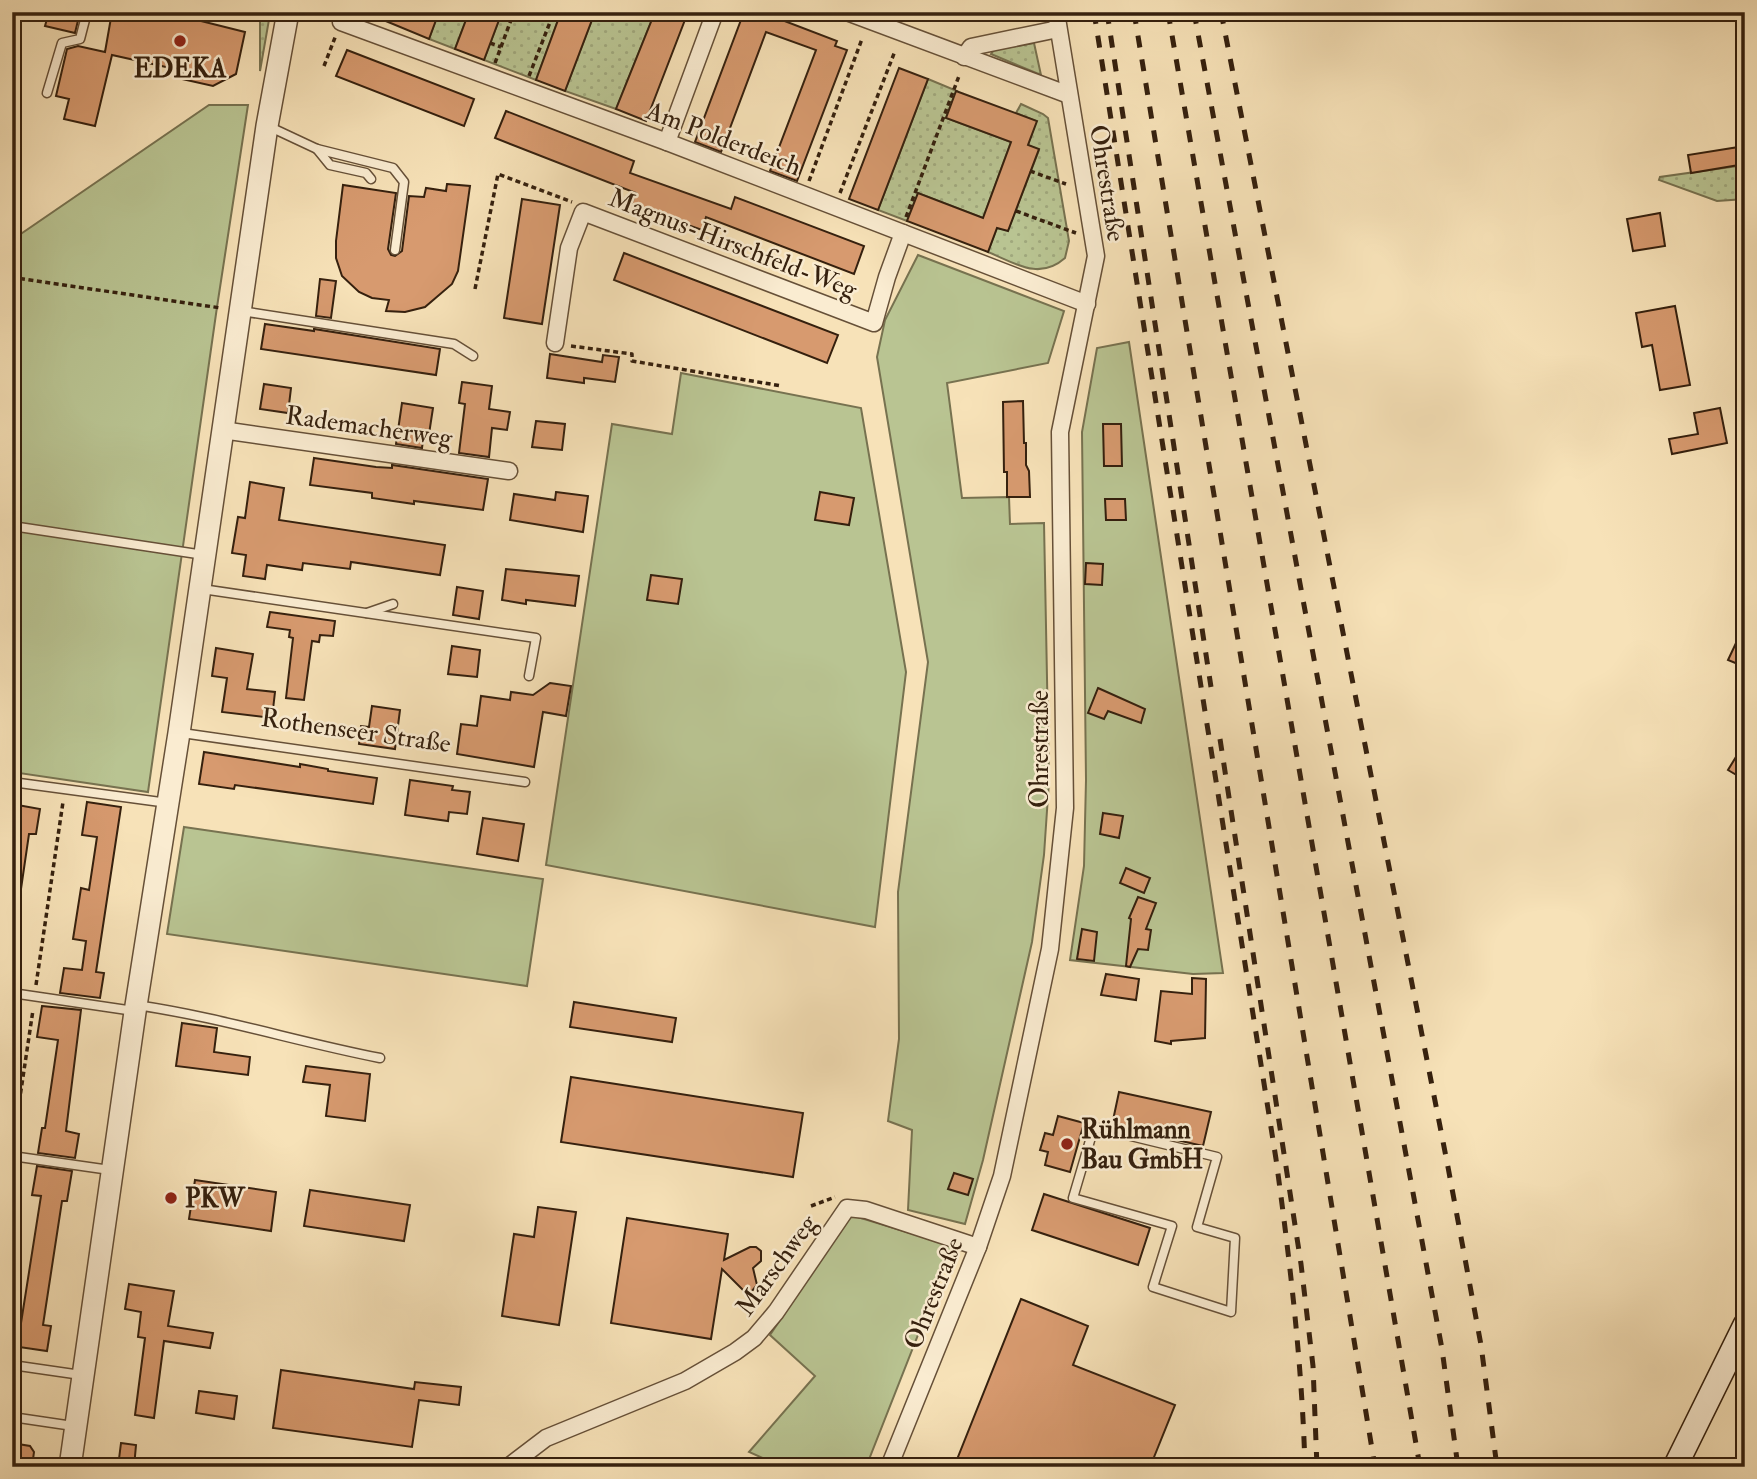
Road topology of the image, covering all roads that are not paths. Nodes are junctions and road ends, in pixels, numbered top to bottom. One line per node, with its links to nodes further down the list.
1 (87, 12): 9 (lane)
2 (288, 12): 11 (street)
3 (715, 12): 12 (street)
4 (847, 12): 8 (street)
5 (1056, 12): 7 (street, Ohrestraße)
6 (341, 22): 12 (street, Am Polderdeich)
7 (1058, 29): 8 (street); 10 (street, Ohrestraße)
8 (964, 57): 10 (street)
9 (47, 93)
10 (1069, 95): 17 (street, Ohrestraße)
11 (267, 126): 13 (lane); 18 (street)
12 (667, 142): 15 (street, Am Polderdeich)
13 (317, 149): 14 (lane); 16 (lane)
14 (371, 179)
15 (902, 233): 17 (street, Am Polderdeich); 19 (street, Magnus-Hirschfeld-Weg)
16 (395, 250)
17 (1087, 304): 39 (street, Ohrestraße)
18 (241, 311): 20 (lane); 21 (street)
19 (555, 343)
20 (473, 356)
21 (222, 430): 22 (street, Rademacherweg); 24 (street)
22 (509, 471)
23 (12, 526): 24 (lane)
24 (204, 555): 25 (street)
25 (199, 589): 27 (lane); 29 (street)
26 (393, 604): 27 (lane)
27 (364, 614): 28 (lane)
28 (529, 676)
29 (179, 733): 31 (lane, Rothenseer Straße); 32 (street)
30 (12, 782): 32 (lane)
31 (525, 782)
32 (167, 803): 34 (street)
33 (12, 993): 34 (lane)
34 (136, 1008): 35 (lane); 38 (street)
35 (380, 1058)
36 (1094, 1127): 36 (lane)
37 (12, 1153): 38 (lane)
38 (113, 1171): 42 (street)
39 (978, 1247): 46 (street, Marschweg); 47 (street, Ohrestraße)
40 (1741, 1341): 48 (main road)
41 (12, 1365): 42 (lane)
42 (84, 1375): 44 (street)
43 (12, 1416): 44 (lane)
44 (76, 1426): 45 (street)
45 (70, 1467)
46 (508, 1467)
47 (889, 1467)
48 (1675, 1467)

